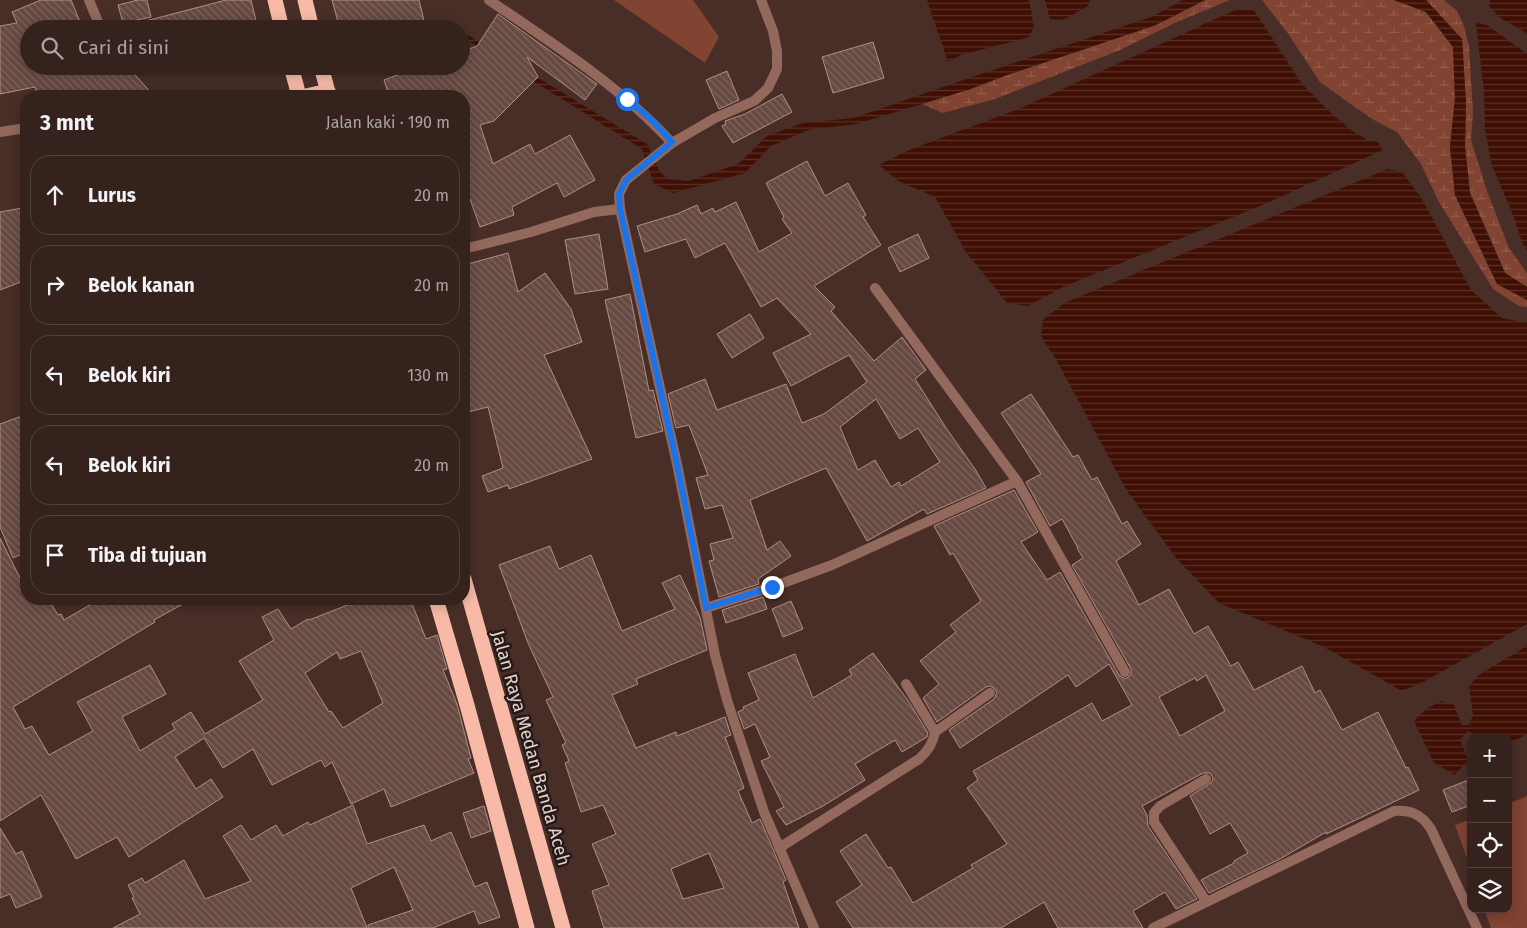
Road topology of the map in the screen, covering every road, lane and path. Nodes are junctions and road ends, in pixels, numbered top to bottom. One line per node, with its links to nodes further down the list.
1 (89, 0): 6 (street)
2 (276, 0): 7 (highway)
3 (305, 0): 8 (highway)
4 (488, 0): 15 (street)
5 (761, 0): 15 (street)
6 (97, 20)
7 (280, 20)
8 (310, 20)
9 (293, 75): 11 (highway)
10 (324, 75): 12 (highway)
11 (297, 90)
12 (328, 90)
13 (20, 129): 14 (street)
14 (0, 132)
15 (672, 142): 16 (street)
16 (620, 209): 17 (street); 22 (street)
17 (470, 247)
18 (875, 288): 19 (street)
19 (1017, 481): 22 (street); 23 (street)
20 (470, 600): 31 (highway, Jalan Raya Medan Banda Aceh)
21 (438, 605): 30 (highway)
22 (706, 608): 28 (street)
23 (1125, 672)
24 (906, 684): 26 (street)
25 (990, 694): 26 (street)
26 (935, 732): 28 (street)
27 (1206, 778): 29 (street)
28 (779, 848): 32 (street)
29 (1206, 901): 33 (street); 34 (street)
30 (527, 928)
31 (562, 928)
32 (814, 928)
33 (1153, 928)
34 (1477, 928)

